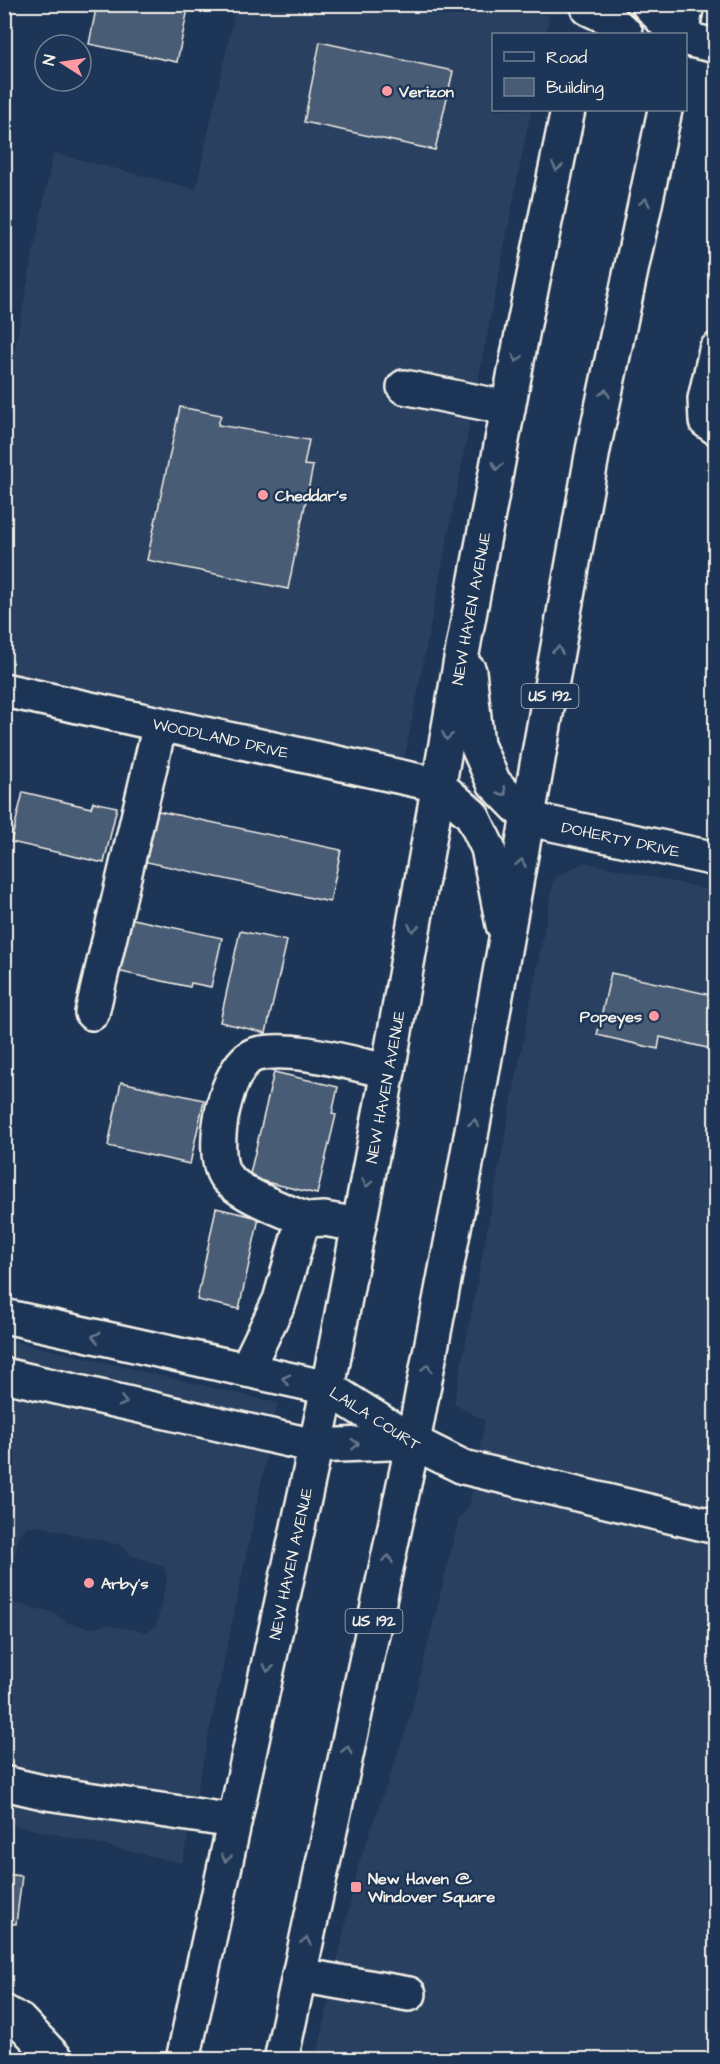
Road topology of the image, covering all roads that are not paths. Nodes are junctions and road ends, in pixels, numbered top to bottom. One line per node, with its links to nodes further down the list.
1 (648, 4): 5 (main road)
2 (687, 4): 6 (main road)
3 (584, 13): 4 (main road)
4 (625, 33)
5 (677, 33)
6 (678, 33)
7 (687, 39): 8 (main road)
8 (716, 46)
9 (568, 111): 13 (main road, NEW HAVEN AVENUE, one-way to 13)
10 (660, 116): 19 (main road, US 192, one-way to 10)
11 (716, 350): 14 (main road)
12 (404, 387): 13 (main road)
13 (508, 408): 15 (main road, NEW HAVEN AVENUE, one-way to 15)
14 (716, 428)
15 (465, 637): 18 (main road, NEW HAVEN AVENUE, one-way to 18); 19 (main road, one-way to 19)
16 (4, 690): 17 (main road, WOODLAND DRIVE)
17 (160, 724): 18 (main road, WOODLAND DRIVE); 22 (main road)
18 (438, 785): 21 (main road); 23 (main road, NEW HAVEN AVENUE, one-way to 23)
19 (529, 819): 20 (main road, DOHERTY DRIVE); 21 (main road, US 192, one-way to 19)
20 (716, 860)
21 (507, 941): 30 (main road, US 192, one-way to 21)
22 (92, 1013)
23 (388, 1071): 24 (main road); 25 (main road, NEW HAVEN AVENUE, one-way to 25)
24 (307, 1220): 25 (main road); 27 (main road)
25 (359, 1225): 29 (main road, NEW HAVEN AVENUE)
26 (4, 1316): 27 (main road, LAILA COURT, one-way to 26)
27 (246, 1370): 29 (main road, LAILA COURT, one-way to 27)
28 (4, 1375): 31 (main road, LAILA COURT, one-way to 31)
29 (328, 1388): 30 (main road, LAILA COURT); 31 (main road, NEW HAVEN AVENUE)
30 (413, 1442): 31 (main road, LAILA COURT, one-way to 30); 32 (main road); 35 (main road, US 192, one-way to 30)
31 (315, 1446): 34 (main road, NEW HAVEN AVENUE, one-way to 34)
32 (716, 1527)
33 (4, 1783): 34 (main road)
34 (234, 1821): 39 (main road, NEW HAVEN AVENUE, one-way to 39)
35 (299, 1975): 36 (main road); 40 (main road, US 192)
36 (409, 1994)
37 (4, 2012): 38 (main road)
38 (57, 2060)
39 (183, 2060)
40 (281, 2060)

